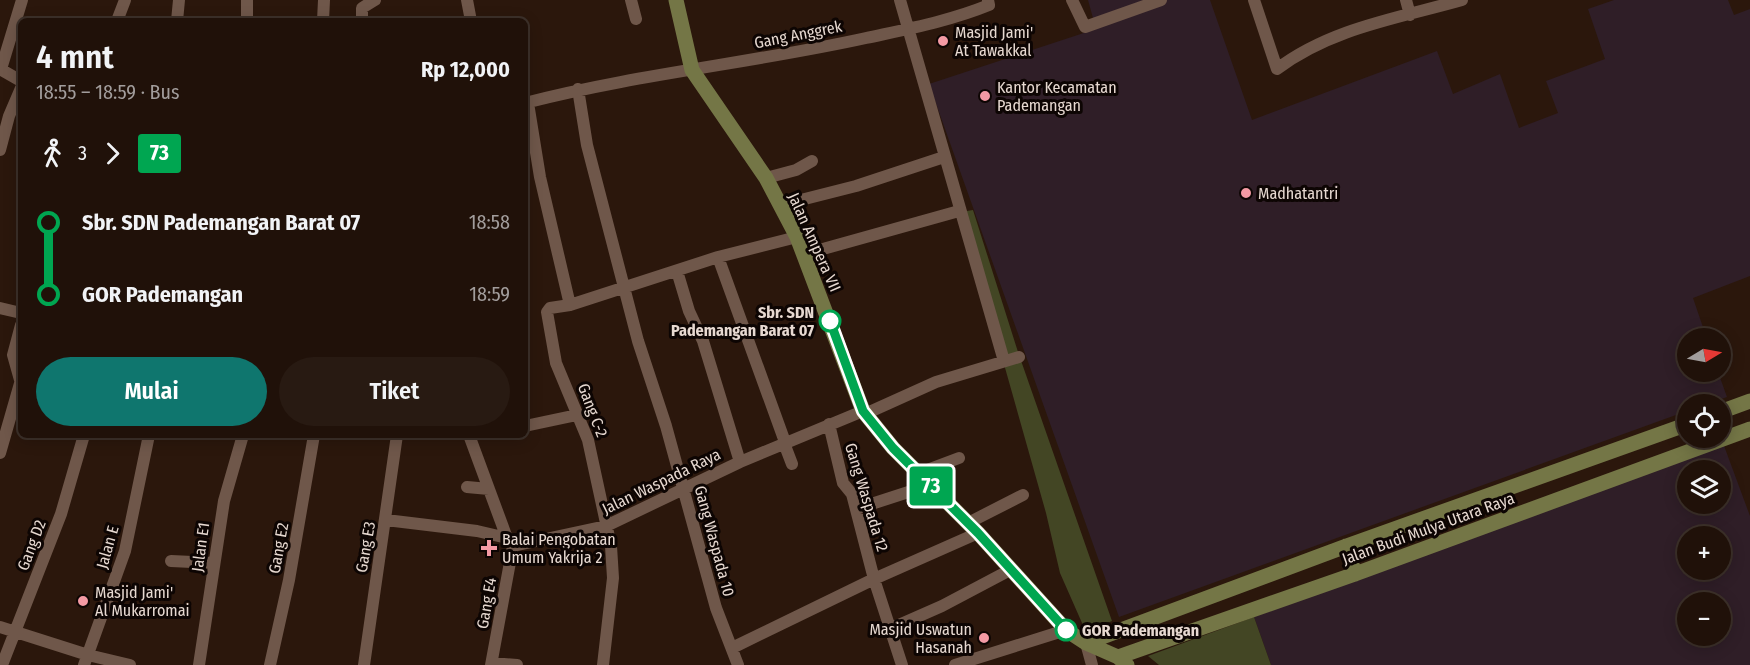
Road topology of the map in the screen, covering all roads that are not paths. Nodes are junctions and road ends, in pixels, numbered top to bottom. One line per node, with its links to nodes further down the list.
1 (22, 0): 26 (street)
2 (125, 0): 18 (street)
3 (179, 0): 19 (street)
4 (247, 0): 20 (street)
5 (324, 0): 21 (street)
6 (375, 0): 22 (street)
7 (467, 0): 23 (street)
8 (631, 0): 24 (street)
9 (676, 0): 27 (street, Jalan Ampera VII)
10 (900, 0): 25 (street)
11 (1072, 0): 12 (street)
12 (1161, 0)
13 (1254, 0): 17 (street)
14 (1406, 0): 17 (street)
15 (1462, 0): 17 (street)
16 (992, 2): 25 (street, Gang Anggrek)
17 (1410, 15)
18 (118, 18)
19 (177, 18)
20 (247, 18)
21 (323, 18)
22 (362, 18)
23 (470, 18)
24 (636, 19)
25 (909, 28): 27 (street, Gang Anggrek); 34 (street)
26 (0, 69): 28 (street)
27 (692, 70): 29 (street, Gang Anggrek); 36 (street, Jalan Ampera VII)
28 (18, 79)
29 (578, 89): 31 (street, Gang Anggrek); 43 (street, Gang Waspada 10)
30 (18, 95): 33 (street)
31 (528, 103)
32 (528, 109): 44 (street)
33 (0, 150)
34 (944, 157): 37 (street); 38 (street)
35 (812, 161): 36 (street)
36 (766, 178): 37 (street, Jalan Ampera VII)
37 (781, 205): 39 (street, Jalan Ampera VII)
38 (959, 212): 40 (street); 52 (street, Jalan Waspada Raya)
39 (797, 237): 40 (street, Jalan Ampera VII); 41 (street)
40 (805, 254): 52 (street, Jalan Ampera VII)
41 (718, 257): 42 (street); 65 (street)
42 (677, 271): 43 (street); 69 (street)
43 (625, 286): 44 (street); 74 (street, Gang Waspada 10)
44 (570, 305): 53 (street, Gang C-2)
45 (0, 308): 46 (street)
46 (18, 311)
47 (18, 337): 48 (street)
48 (18, 373)
49 (18, 387): 67 (street)
50 (1750, 401): 51 (street)
51 (1731, 408)
52 (864, 412): 54 (street, Jalan Waspada Raya); 71 (street, Jalan Ampera VII)
53 (577, 415): 55 (street); 79 (street, Gang C-2)
54 (828, 424): 65 (street, Jalan Waspada Raya); 77 (street, Gang Waspada 12)
55 (528, 425)
56 (1677, 428): 82 (street, Jalan Budi Mulya Utara Raya)
57 (1750, 429): 58 (street, Jalan Budi Mulya Utara Raya)
58 (1731, 431)
59 (83, 438): 91 (street, Gang D2)
60 (148, 438): 94 (street, Jalan E)
61 (242, 438): 84 (street, Jalan E1)
62 (313, 438): 100 (street, Gang E2)
63 (397, 438): 78 (street, Gang E3)
64 (471, 438): 75 (street)
65 (784, 443): 69 (street, Jalan Waspada Raya); 70 (street)
66 (1682, 448): 86 (street, Jalan Budi Mulya Utara Raya)
67 (0, 453)
68 (959, 458): 71 (street)
69 (740, 462): 74 (street, Jalan Waspada Raya)
70 (792, 464)
71 (919, 473): 72 (street, Jalan Ampera VII)
72 (930, 485): 77 (street); 80 (street, Jalan Ampera VII)
73 (467, 487): 75 (street)
74 (684, 488): 79 (street, Jalan Waspada Raya); 93 (street, Gang Waspada 10)
75 (489, 489): 81 (street)
76 (1023, 495): 80 (street, Gang Waspada 12)
77 (856, 509): 87 (street, Gang Waspada 12)
78 (386, 520): 81 (street); 101 (street, Gang E3)
79 (606, 526): 81 (street, Jalan Waspada Raya); 103 (street, Gang C-2)
80 (973, 528): 85 (street, Jalan Ampera VII); 87 (street, Gang Waspada 12)
81 (510, 542): 96 (street, Gang E4)
82 (1346, 546): 86 (street); 92 (street, Jalan Budi Mulya Utara Raya)
83 (171, 561): 84 (street)
84 (214, 563): 99 (street, Jalan E1)
85 (1012, 568): 89 (street); 90 (street, Jalan Ampera VII)
86 (1355, 574): 95 (street, Jalan Budi Mulya Utara Raya)
87 (874, 579): 89 (street, Gang Waspada 12); 93 (street, Gang Waspada 12)
88 (0, 627): 91 (street)
89 (892, 628): 105 (street, Gang Waspada 12)
90 (1066, 630): 92 (street, Jalan Ampera VII); 106 (street)
91 (14, 632): 94 (street); 97 (street, Gang D2)
92 (1086, 643): 95 (street, Jalan Ampera VII); 107 (street)
93 (732, 648): 104 (street, Gang Waspada 10)
94 (86, 660): 98 (street)
95 (1123, 661)
96 (492, 664): 102 (street)
97 (2, 665)
98 (130, 665)
99 (199, 665)
100 (270, 665)
101 (364, 665)
102 (517, 665)
103 (603, 665)
104 (738, 665)
105 (902, 665)
106 (958, 665)
107 (1092, 665)

